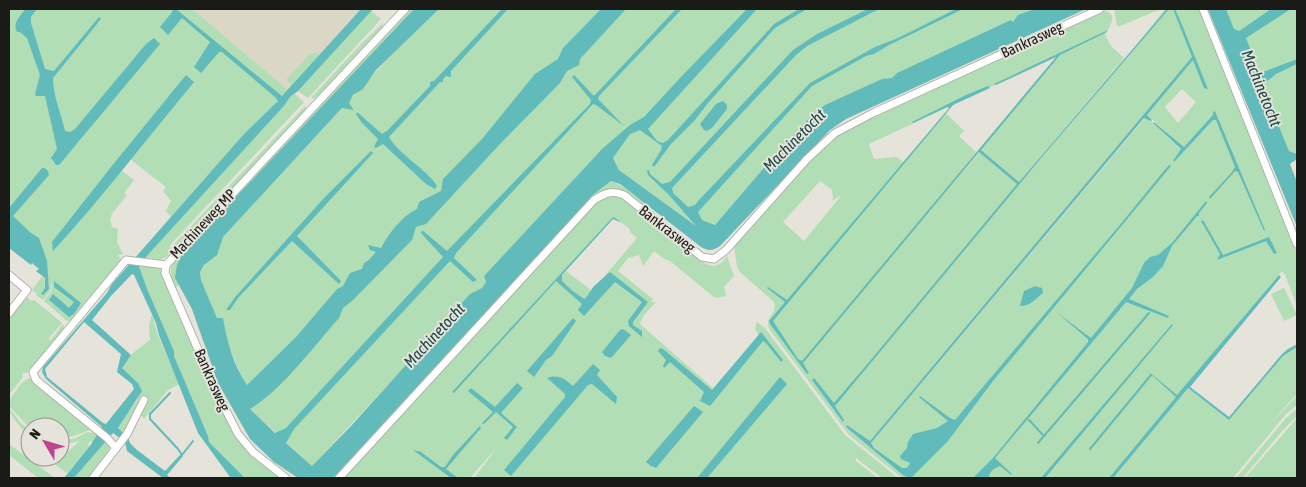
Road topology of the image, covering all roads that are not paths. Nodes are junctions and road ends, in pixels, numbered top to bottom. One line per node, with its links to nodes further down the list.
1 (405, 9): 5 (street, Machineweg MP)
2 (1100, 9): 12 (street, Bankrasweg)
3 (1203, 9): 4 (street)
4 (1297, 244)
5 (166, 265): 9 (street, Machineweg MP); 11 (street, Bankrasweg)
6 (9, 275): 7 (street)
7 (9, 313)
8 (144, 400): 9 (street)
9 (116, 448): 10 (street)
10 (93, 478)
11 (286, 478)
12 (339, 478)

